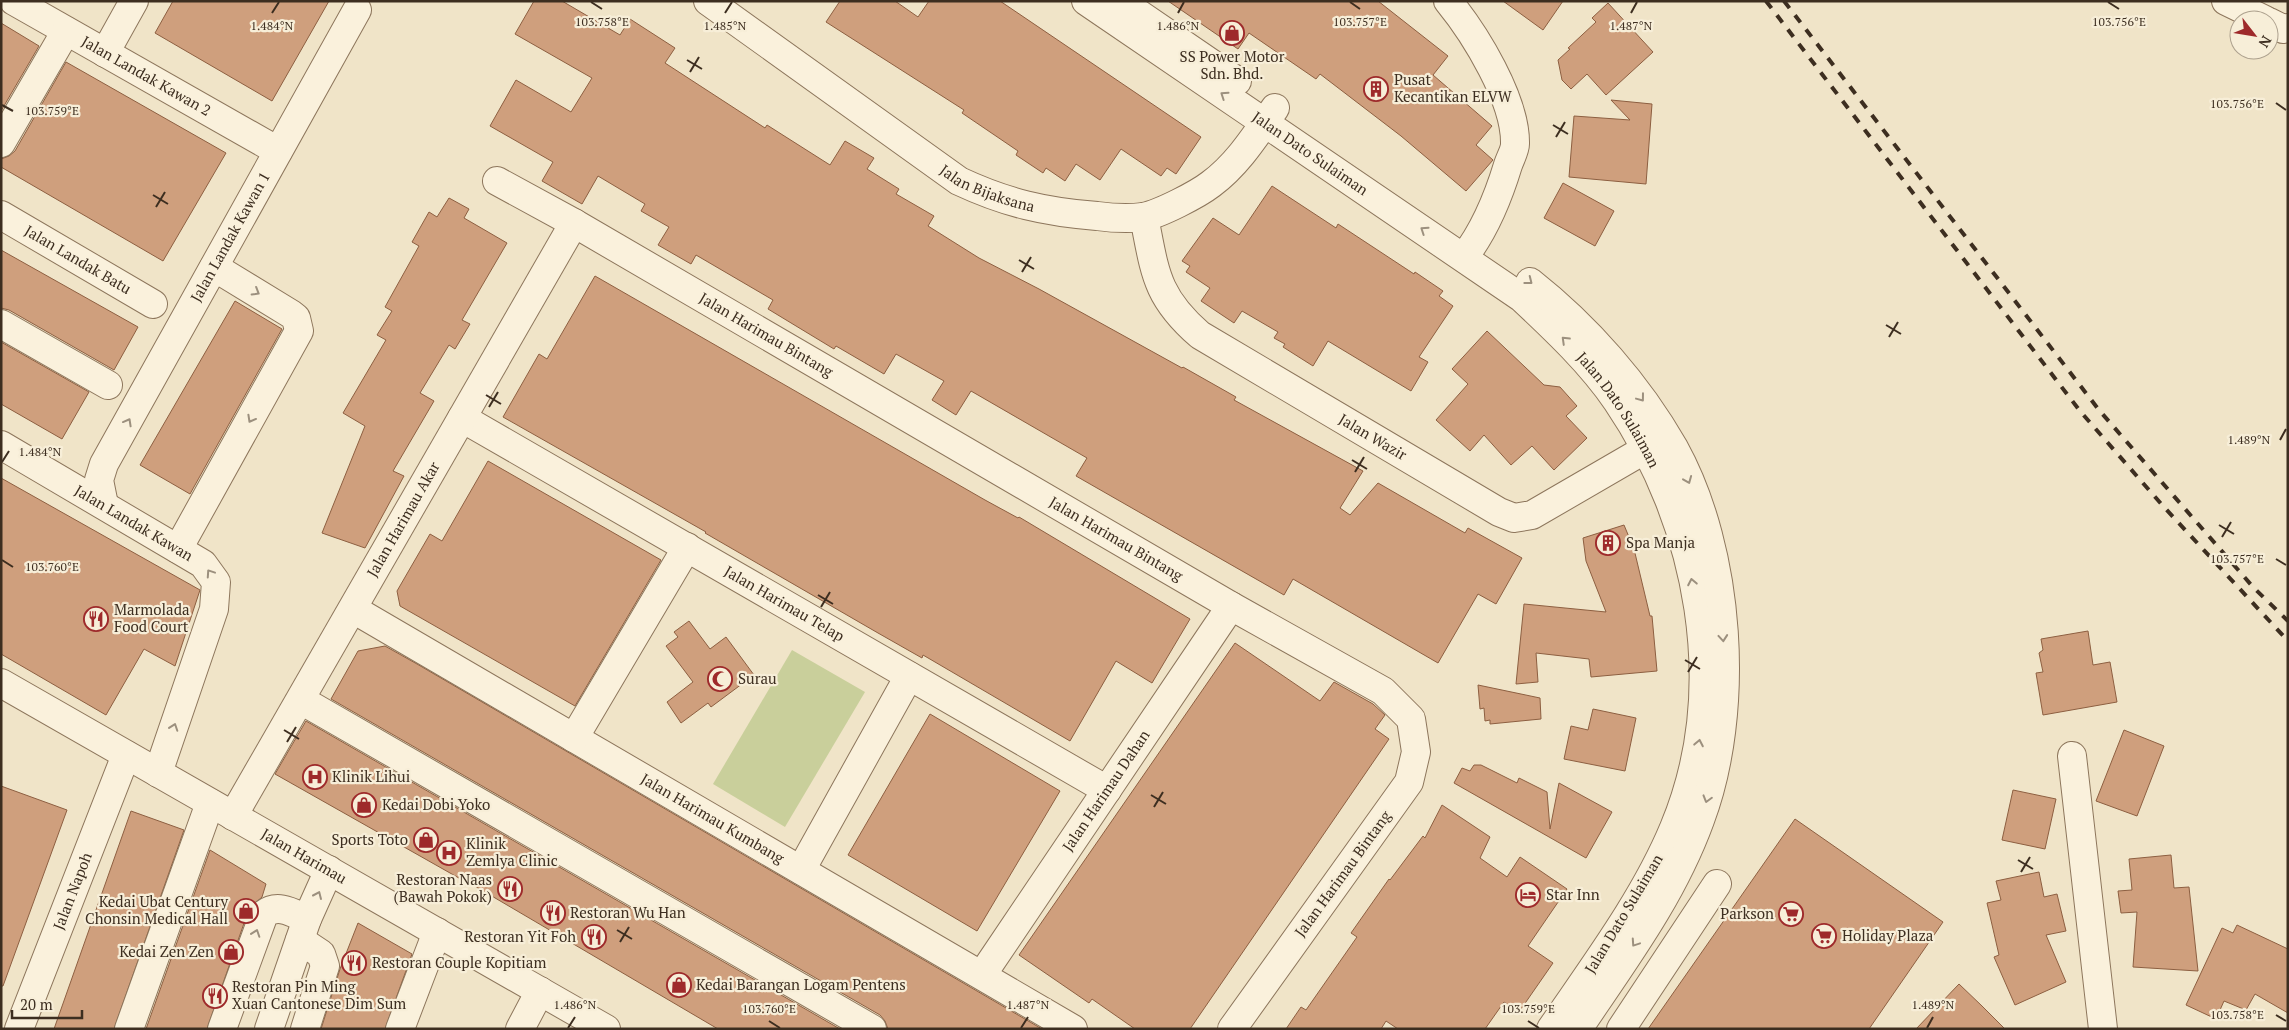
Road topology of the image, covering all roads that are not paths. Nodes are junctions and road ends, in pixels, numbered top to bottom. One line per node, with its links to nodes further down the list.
1 (14, 1): 10 (street, Jalan Landak Kawan 2)
2 (134, 1): 11 (street)
3 (708, 1): 17 (street, Jalan Bijaksana)
4 (1086, 1): 12 (street, Jalan Dato Sulaiman, one-way to 4)
5 (1120, 1): 12 (street, Jalan Dato Sulaiman)
6 (1448, 1): 19 (street)
7 (2226, 1): 9 (street)
8 (357, 10): 14 (street, Jalan Landak Kawan 1)
9 (2244, 10)
10 (66, 31): 11 (street, Jalan Landak Kawan 2); 13 (street)
11 (105, 53): 14 (street, Jalan Landak Kawan 2)
12 (1270, 115): 17 (street, Jalan Bijaksana); 19 (street, Jalan Dato Sulaiman)
13 (1, 144)
14 (278, 151): 20 (street, Jalan Landak Kawan 1)
15 (497, 181): 18 (street, Jalan Harimau Bintang)
16 (1, 215): 21 (street, Jalan Landak Batu)
17 (1144, 217): 25 (street, Jalan Wazir)
18 (574, 223): 24 (street, Jalan Harimau Akar); 32 (street, Jalan Harimau Bintang)
19 (1470, 250): 25 (street, Jalan Dato Sulaiman)
20 (214, 267): 27 (street, Jalan Landak Kawan 1, one-way to 20); 31 (street, one-way to 31)
21 (153, 304)
22 (1, 324): 23 (street)
23 (108, 385)
24 (462, 418): 30 (street, Jalan Harimau Telap); 33 (street, Jalan Harimau Akar)
25 (1657, 442): 49 (street, Jalan Dato Sulaiman)
26 (1, 445): 28 (street, Jalan Landak Kawan)
27 (104, 464): 28 (street); 29 (street, Jalan Landak Kawan 1)
28 (63, 481): 29 (street, Jalan Landak Kawan)
29 (104, 505): 31 (street, Jalan Landak Kawan)
30 (687, 548): 34 (street, Jalan Harimau Telap); 37 (street)
31 (178, 549): 40 (street, Jalan Landak Kawan, one-way to 31)
32 (1231, 606): 41 (street, Jalan Harimau Dahan); 63 (street, Jalan Harimau Bintang)
33 (353, 609): 36 (street, Jalan Harimau Akar); 37 (street, Jalan Harimau Kumbang)
34 (909, 676): 41 (street, Jalan Harimau Telap); 45 (street)
35 (1, 683): 38 (street, Jalan Harimau)
36 (301, 700): 43 (street, Jalan Harimau Akar); 61 (street)
37 (574, 738): 45 (street, Jalan Harimau Kumbang)
38 (126, 755): 40 (street, Jalan Harimau); 54 (street, Jalan Napoh)
39 (2072, 756): 68 (street)
40 (158, 773): 42 (street, Jalan Harimau)
41 (1107, 790): 50 (street, Jalan Harimau Dahan)
42 (210, 802): 43 (street, Jalan Harimau); 55 (street)
43 (233, 816): 44 (street, Jalan Harimau)
44 (329, 870): 47 (street, one-way to 44); 48 (street, Jalan Harimau)
45 (801, 870): 50 (street, Jalan Harimau Kumbang)
46 (1717, 884): 52 (street)
47 (304, 930): 56 (street, one-way to 47); 57 (street); 58 (street)
48 (437, 932): 51 (street, Jalan Harimau); 59 (street)
49 (1607, 973): 52 (street); 64 (street, Jalan Dato Sulaiman); 65 (street, Jalan Dato Sulaiman); 66 (street)
50 (982, 975): 62 (street, Jalan Harimau Kumbang)
51 (540, 991): 53 (street); 60 (street, Jalan Harimau)
52 (1646, 991): 67 (street)
53 (523, 1028)
54 (19, 1029)
55 (129, 1029)
56 (222, 1029)
57 (269, 1029)
58 (305, 1029)
59 (400, 1029)
60 (606, 1029)
61 (872, 1029)
62 (1073, 1029)
63 (1232, 1029)
64 (1551, 1029)
65 (1578, 1029)
66 (1601, 1029)
67 (1621, 1029)
68 (2103, 1029)

